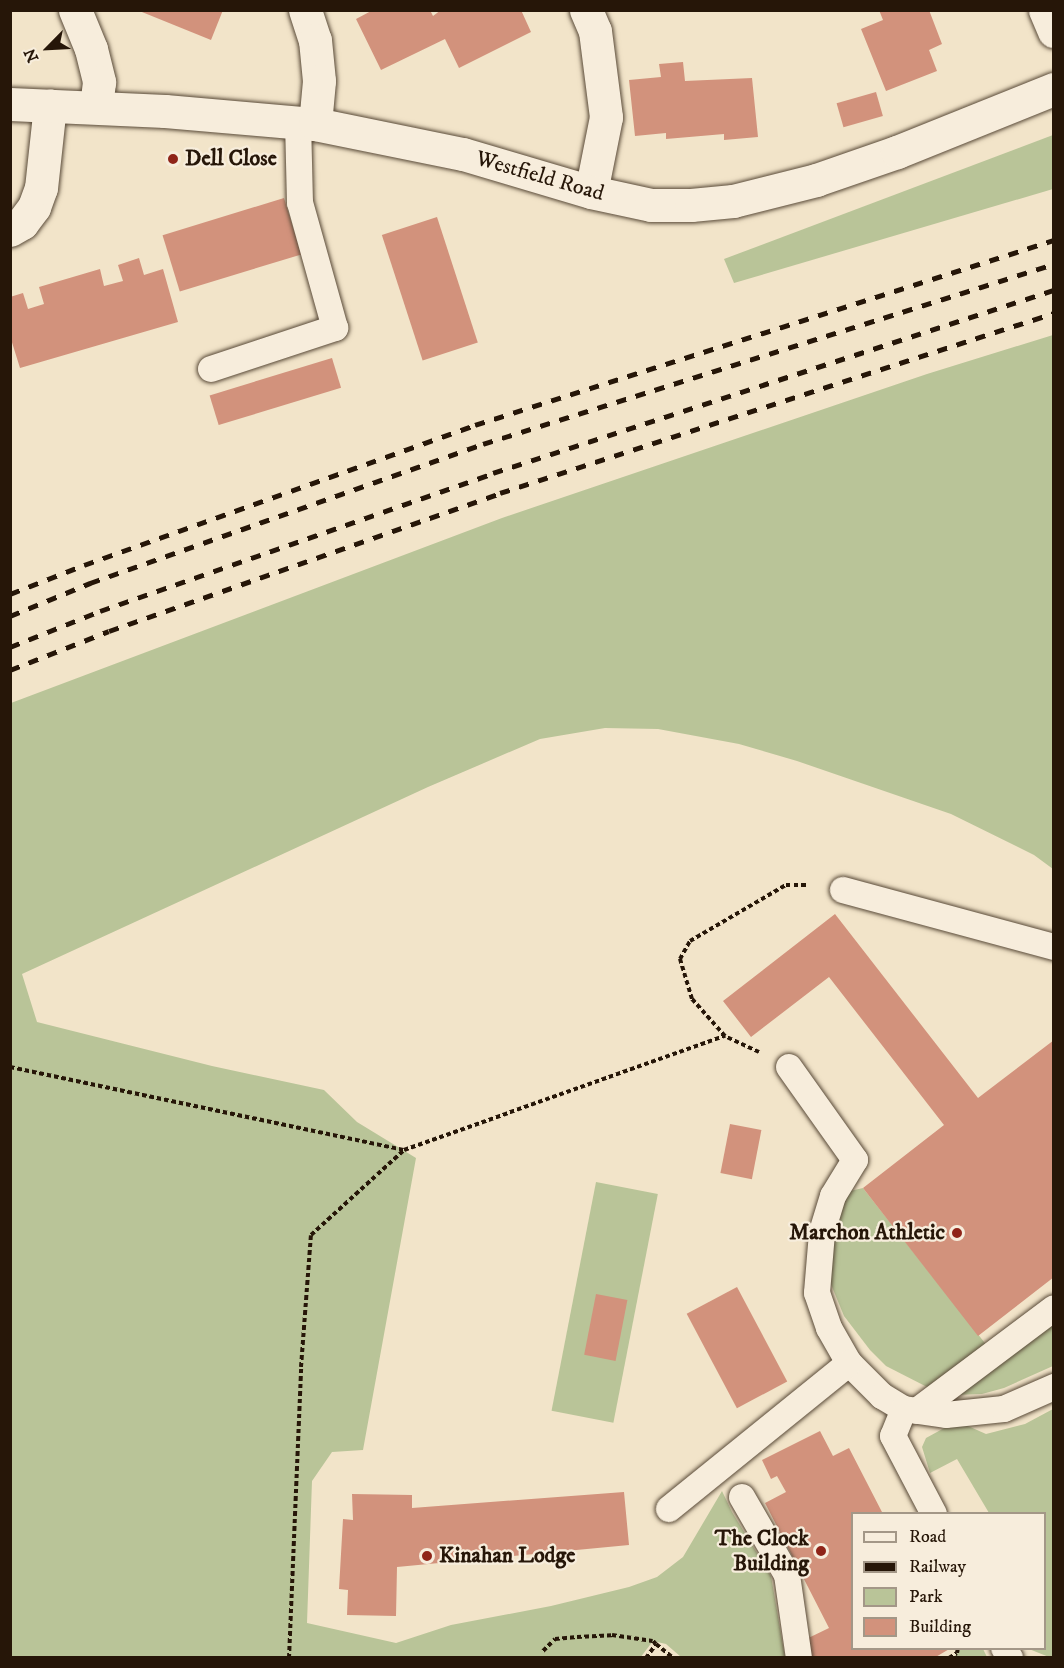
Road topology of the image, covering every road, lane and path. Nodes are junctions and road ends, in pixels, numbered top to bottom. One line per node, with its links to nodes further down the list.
1 (75, 10): 9 (street)
2 (305, 10): 10 (street)
3 (586, 10): 11 (street)
4 (1045, 10): 5 (street)
5 (1053, 31)
6 (1053, 89): 11 (street, Westfield Road)
7 (10, 104): 8 (street, Westfield Road)
8 (50, 105): 9 (street, Westfield Road); 12 (street)
9 (96, 107): 10 (street, Westfield Road)
10 (307, 123): 11 (street, Westfield Road); 13 (lane)
11 (591, 192)
12 (10, 230)
13 (211, 369)
14 (843, 890): 15 (lane); 16 (path)
15 (1053, 947)
16 (726, 1036): 18 (path); 19 (path)
17 (10, 1067): 19 (path)
18 (789, 1067): 21 (lane)
19 (404, 1150): 29 (path)
20 (1053, 1308): 23 (lane)
21 (849, 1363): 23 (lane); 25 (lane)
22 (1053, 1387): 23 (lane)
23 (911, 1410): 26 (lane)
24 (742, 1497): 32 (lane)
25 (669, 1509)
26 (933, 1512)
27 (657, 1644): 28 (path); 30 (path); 31 (path)
28 (543, 1651)
29 (289, 1658)
30 (646, 1658)
31 (673, 1658)
32 (799, 1658)

